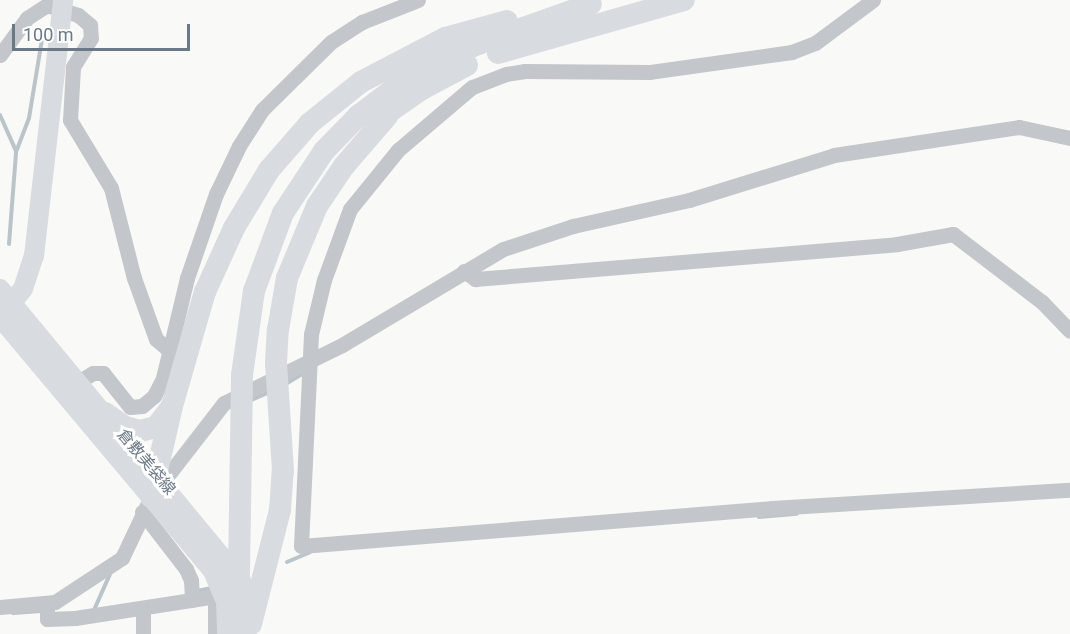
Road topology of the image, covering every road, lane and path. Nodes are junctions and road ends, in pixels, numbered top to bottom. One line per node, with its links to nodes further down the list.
1 (418, 0): 14 (street)
2 (684, 0): 7 (highway)
3 (873, 0): 15 (street)
4 (600, 2): 13 (highway); 17 (highway)
5 (63, 5): 6 (street); 11 (main road); 14 (street)
6 (0, 55)
7 (401, 102): 13 (highway); 21 (highway)
8 (1070, 138): 9 (street)
9 (464, 271): 12 (street); 15 (street)
10 (0, 288): 11 (main road)
11 (4, 312): 16 (main road, 倉敷美袋線); 20 (main road, 倉敷美袋線)
12 (1070, 331)
13 (248, 336): 28 (highway)
14 (170, 351): 16 (street)
15 (309, 368): 19 (street); 20 (street)
16 (78, 382): 18 (main road, 倉敷美袋線)
17 (171, 406): 18 (highway); 20 (highway)
18 (105, 413): 20 (main road, 倉敷美袋線)
19 (1070, 490)
20 (153, 491): 22 (main road, 倉敷美袋線); 23 (main road, 倉敷美袋線); 24 (street); 26 (street)
21 (265, 570): 23 (highway); 28 (highway)
22 (218, 580): 23 (highway); 31 (main road, 倉敷美袋線)
23 (245, 588): 28 (main road, 倉敷美袋線)
24 (192, 595): 27 (street); 30 (street)
25 (0, 607): 26 (street)
26 (47, 610): 27 (street)
27 (143, 610): 29 (street)
28 (247, 631)
29 (143, 634)
30 (215, 634)
31 (227, 634)

